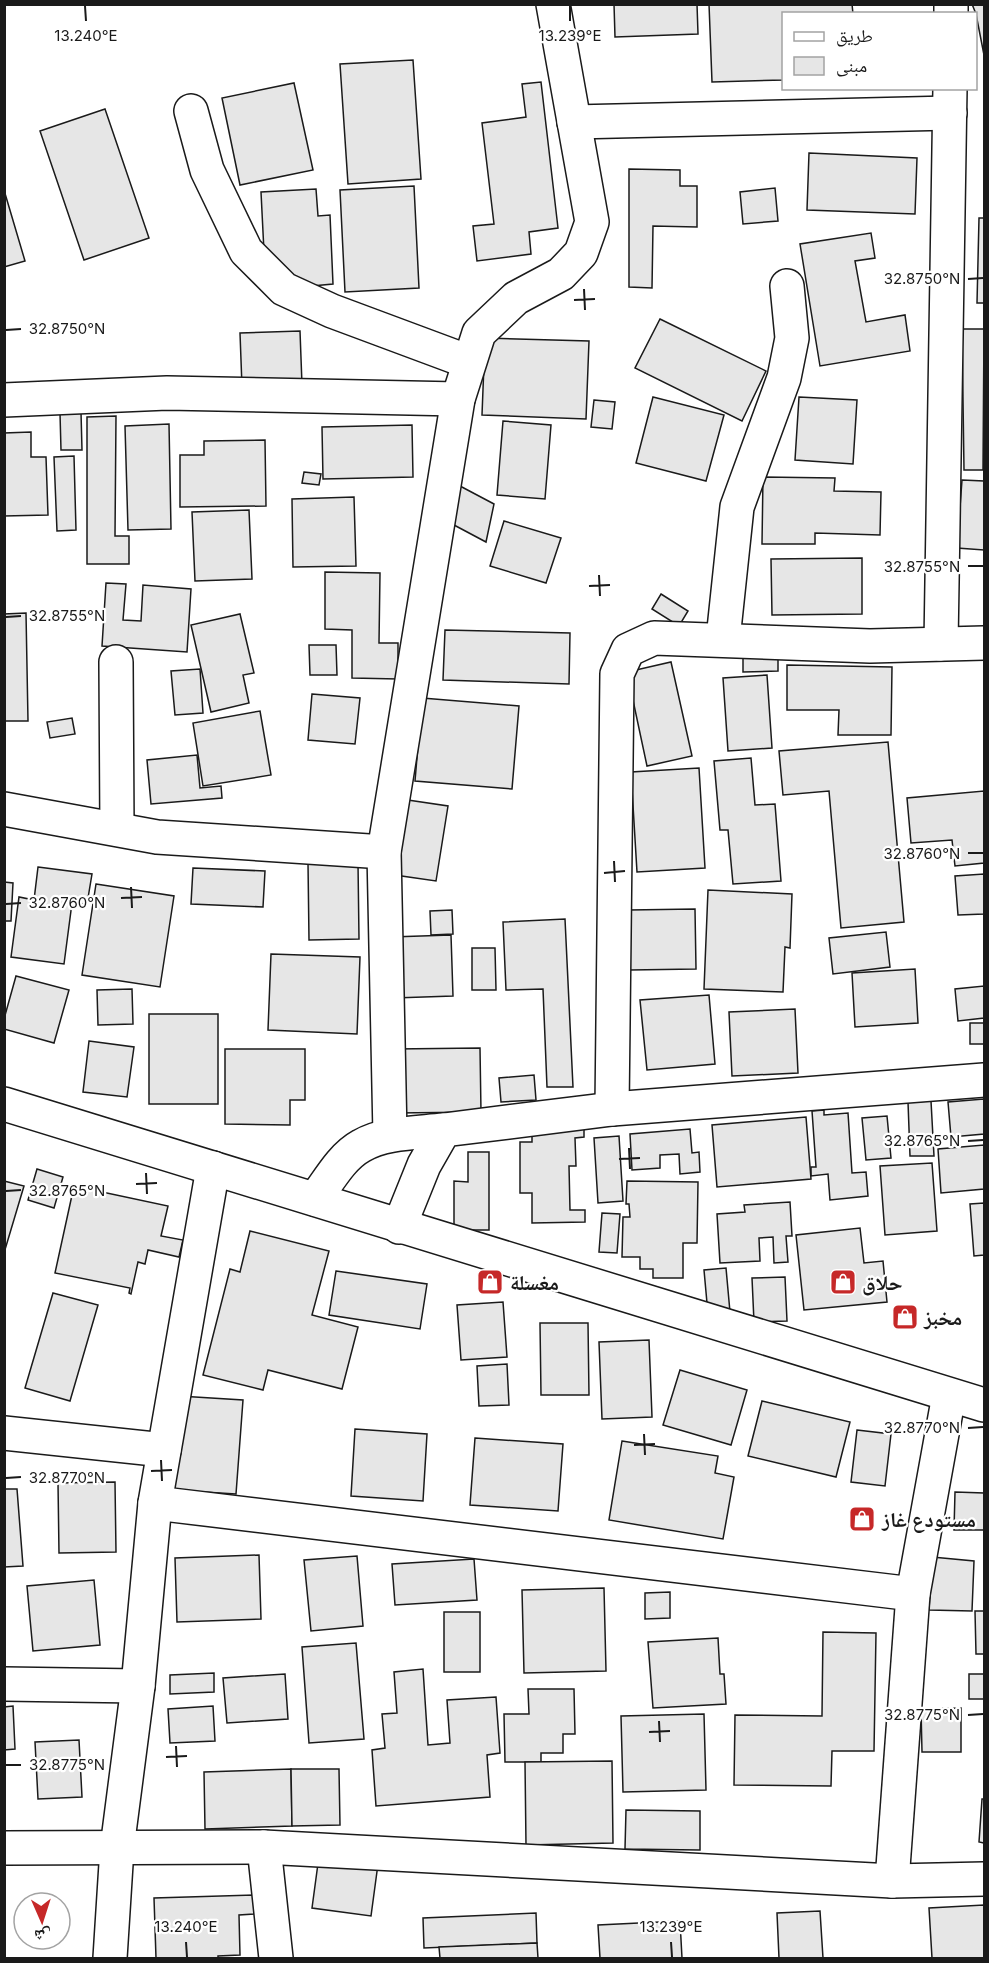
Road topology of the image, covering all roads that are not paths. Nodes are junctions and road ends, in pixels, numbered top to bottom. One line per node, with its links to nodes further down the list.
1 (553, 4): 4 (street)
2 (950, 101): 4 (street); 11 (street)
3 (191, 111): 6 (street)
4 (574, 122): 6 (street)
5 (787, 286): 9 (street)
6 (470, 362): 7 (street)
7 (458, 399): 8 (street); 15 (street)
8 (4, 400)
9 (723, 639): 11 (street); 18 (street)
10 (984, 643): 11 (street)
11 (941, 644)
12 (116, 662): 14 (street)
13 (4, 809): 14 (street)
14 (117, 829): 15 (street)
15 (384, 852): 20 (street)
16 (984, 1080): 18 (street)
17 (4, 1104): 21 (street)
18 (612, 1109): 19 (street)
19 (444, 1130): 20 (street); 23 (street)
20 (390, 1135): 22 (street)
21 (213, 1168): 22 (street); 27 (street)
22 (315, 1199): 23 (street)
23 (399, 1227): 24 (street)
24 (949, 1395): 25 (street); 29 (street)
25 (984, 1405)
26 (4, 1433): 27 (street)
27 (164, 1450): 28 (street)
28 (155, 1503): 29 (street); 31 (street)
29 (913, 1594): 36 (street)
30 (4, 1684): 31 (street)
31 (138, 1686): 34 (street)
32 (264, 1847): 34 (street); 36 (street); 38 (street)
33 (4, 1848): 34 (street)
34 (117, 1848): 37 (street)
35 (984, 1879): 36 (street)
36 (892, 1881)
37 (110, 1959)
38 (276, 1959)

